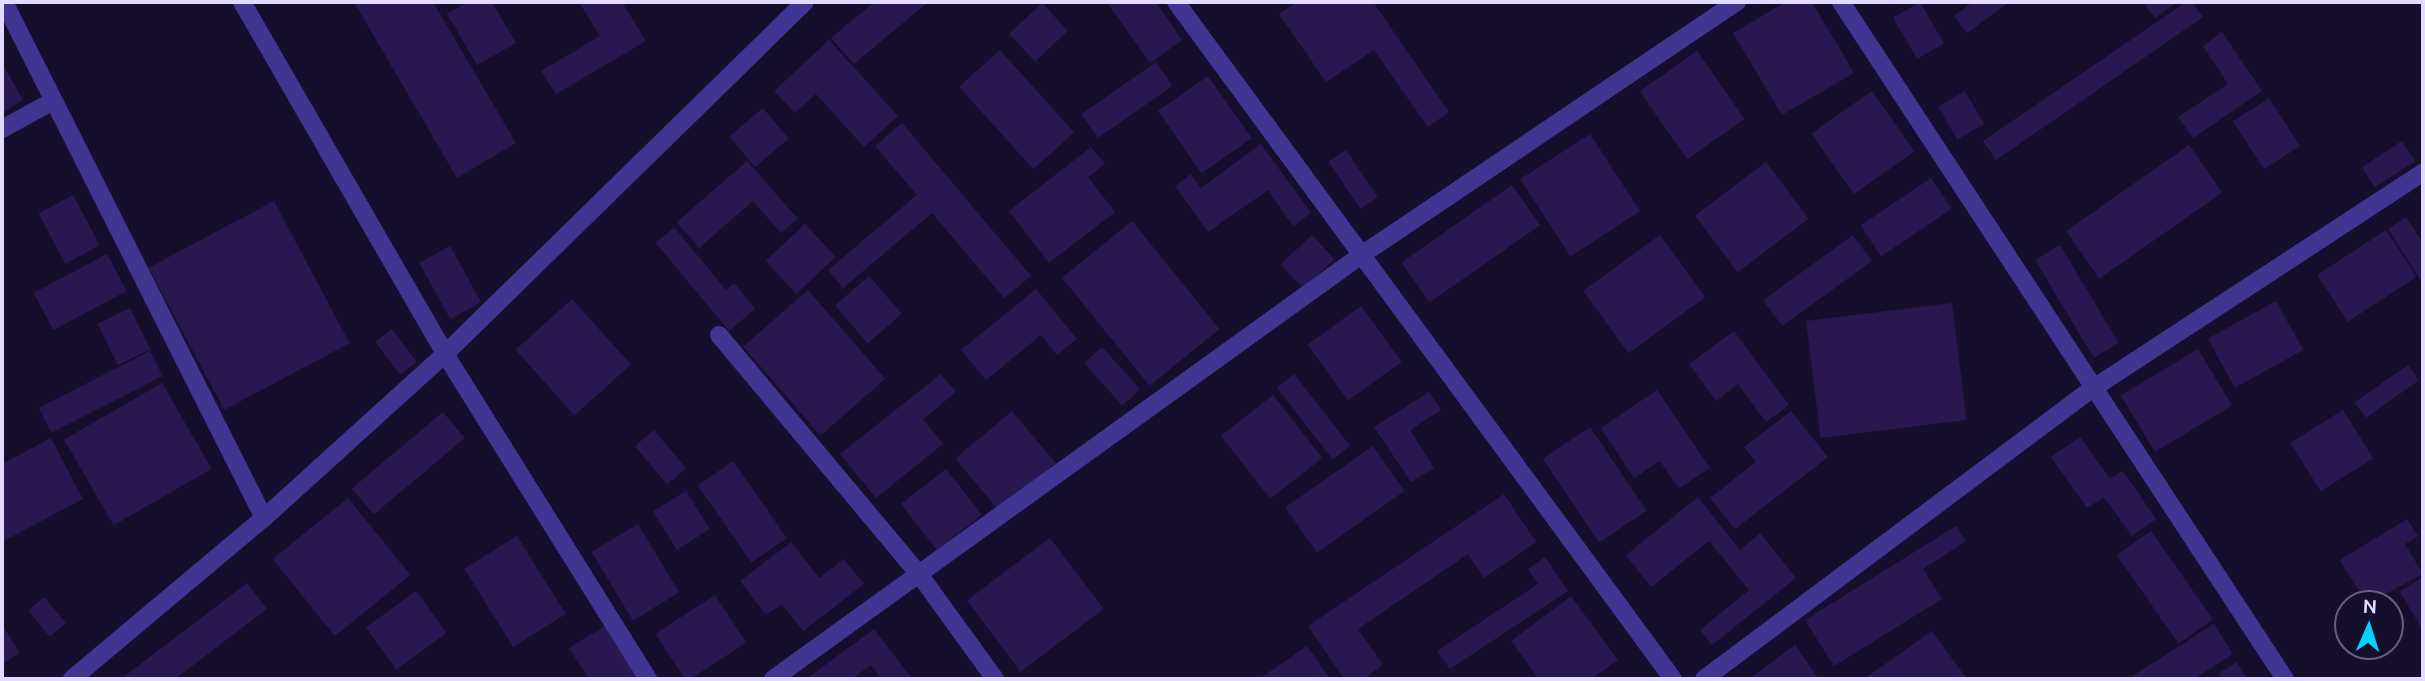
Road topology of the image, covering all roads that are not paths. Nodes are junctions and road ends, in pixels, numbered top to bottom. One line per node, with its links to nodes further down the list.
1 (4, 2): 7 (street)
2 (242, 2): 12 (street)
3 (805, 2): 12 (street)
4 (1176, 2): 10 (street)
5 (1737, 2): 10 (street)
6 (1841, 2): 13 (street)
7 (53, 101): 8 (street); 14 (street)
8 (2, 128)
9 (2423, 172): 13 (street)
10 (1360, 256): 15 (street); 20 (street)
11 (719, 335): 15 (street)
12 (445, 354): 14 (street); 17 (street)
13 (2092, 389): 21 (street); 22 (street)
14 (264, 518): 16 (street)
15 (919, 574): 18 (street); 19 (street)
16 (75, 678)
17 (648, 679)
18 (773, 679)
19 (995, 679)
20 (1673, 679)
21 (1704, 679)
22 (2285, 679)

